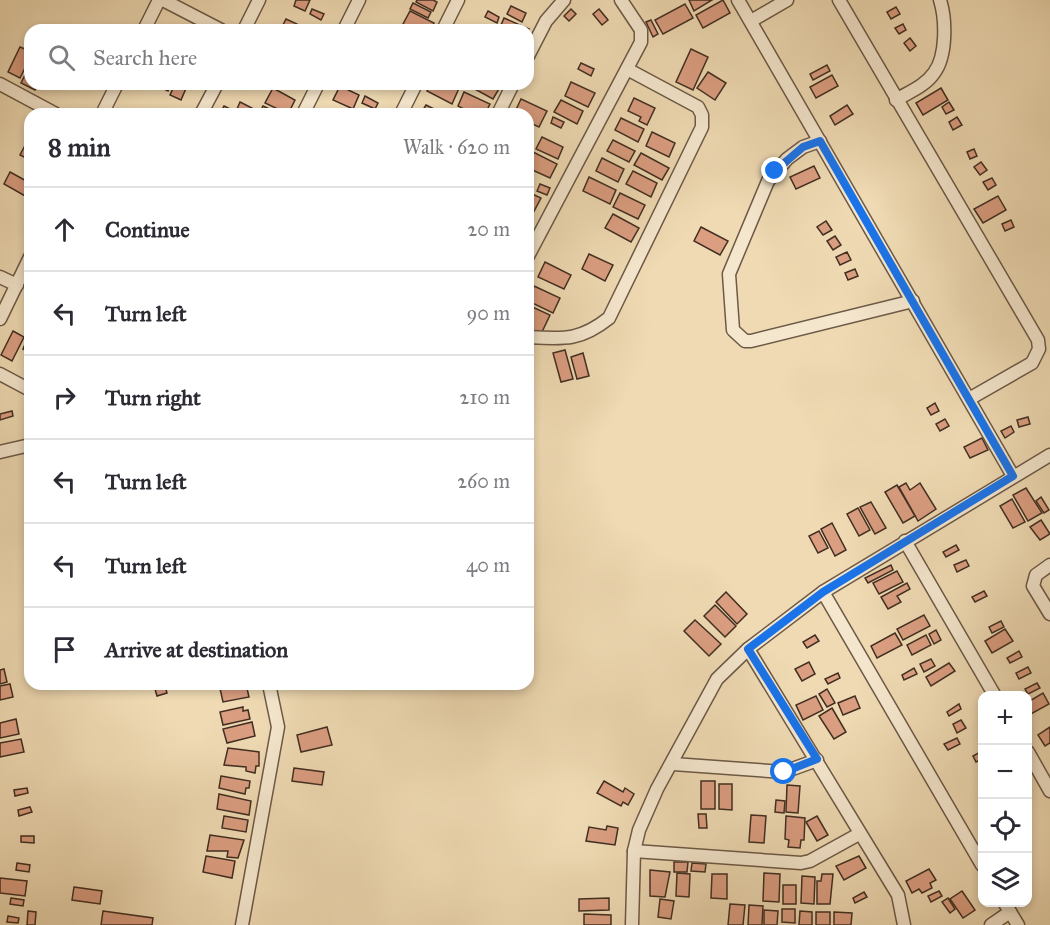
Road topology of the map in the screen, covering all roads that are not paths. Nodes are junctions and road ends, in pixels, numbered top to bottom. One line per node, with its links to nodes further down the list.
1 (159, 0): 13 (street)
2 (163, 0): 14 (street)
3 (259, 0): 15 (street)
4 (359, 0): 16 (street)
5 (458, 0): 17 (street)
6 (564, 0): 18 (street)
7 (621, 0): 19 (street)
8 (738, 0): 12 (street)
9 (787, 0): 12 (street)
10 (839, 0): 26 (street)
11 (940, 0): 26 (street)
12 (751, 21): 33 (street)
13 (147, 24)
14 (209, 24)
15 (247, 24)
16 (347, 24)
17 (446, 24)
18 (534, 44)
19 (627, 69): 34 (street); 40 (street)
20 (1, 88): 27 (street)
21 (114, 90): 28 (street)
22 (214, 90): 29 (street)
23 (315, 90): 30 (street)
24 (413, 90): 31 (street)
25 (510, 90): 32 (street)
26 (896, 100): 43 (street)
27 (43, 108)
28 (105, 108)
29 (204, 108)
30 (306, 108)
31 (404, 108)
32 (501, 108)
33 (820, 141): 38 (street); 38 (street)
34 (534, 245)
35 (24, 272): 37 (street)
36 (0, 277): 37 (street)
37 (17, 285): 39 (street)
38 (913, 301): 43 (street)
39 (0, 320)
40 (534, 337)
41 (0, 374): 42 (street)
42 (24, 387)
43 (969, 399): 47 (street)
44 (24, 446): 45 (street)
45 (0, 452)
46 (1050, 455): 47 (street)
47 (1013, 476): 48 (street)
48 (905, 541): 50 (street); 54 (street)
49 (1050, 565): 51 (street)
50 (823, 592): 52 (street); 61 (street)
51 (1050, 614)
52 (748, 649): 55 (street); 57 (street)
53 (269, 690): 63 (street)
54 (992, 691)
55 (817, 759): 57 (street); 59 (street)
56 (1032, 759): 58 (street)
57 (673, 764): 60 (street)
58 (1050, 791)
59 (860, 834): 60 (street); 65 (street)
60 (634, 851): 64 (street)
61 (978, 858)
62 (1007, 907): 66 (street); 67 (street)
63 (242, 925)
64 (632, 925)
65 (904, 925)
66 (991, 925)
67 (1018, 925)

